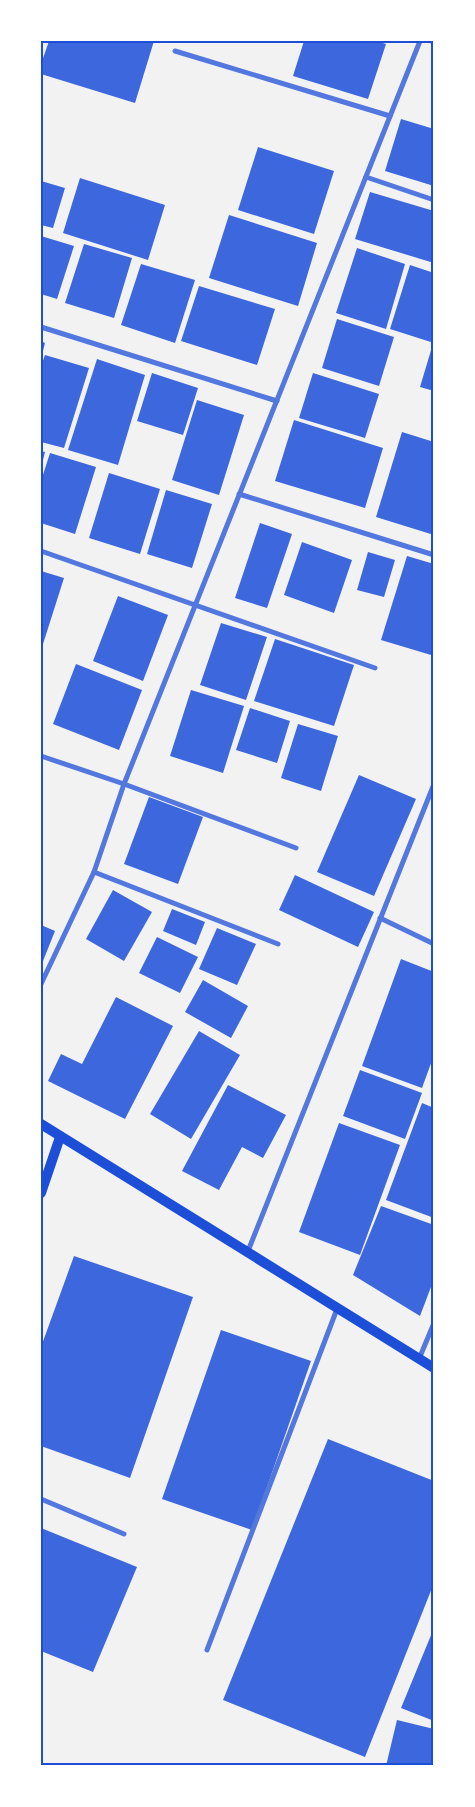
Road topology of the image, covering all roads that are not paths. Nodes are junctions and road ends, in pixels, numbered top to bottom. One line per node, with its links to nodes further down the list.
1 (420, 41): 3 (street)
2 (176, 52): 3 (street)
3 (390, 116): 4 (street)
4 (366, 177): 5 (street); 7 (street)
5 (434, 200)
6 (41, 327): 7 (street)
7 (277, 401): 8 (street)
8 (239, 494): 10 (street); 11 (street)
9 (41, 551): 11 (street)
10 (434, 555)
11 (195, 604): 12 (street); 14 (street)
12 (375, 668)
13 (41, 756): 14 (street)
14 (124, 784): 16 (street); 17 (street)
15 (434, 784): 18 (street)
16 (296, 848)
17 (94, 872): 19 (street); 21 (street)
18 (380, 918): 20 (street); 25 (street)
19 (278, 944)
20 (434, 944)
21 (41, 984)
22 (41, 1124): 23 (main road)
23 (60, 1137): 24 (main road); 25 (main road)
24 (41, 1193)
25 (248, 1251): 26 (main road)
26 (338, 1308): 28 (main road); 32 (street)
27 (434, 1323): 28 (street)
28 (419, 1359): 29 (main road)
29 (434, 1368)
30 (41, 1499): 31 (street)
31 (124, 1534)
32 (207, 1650)

